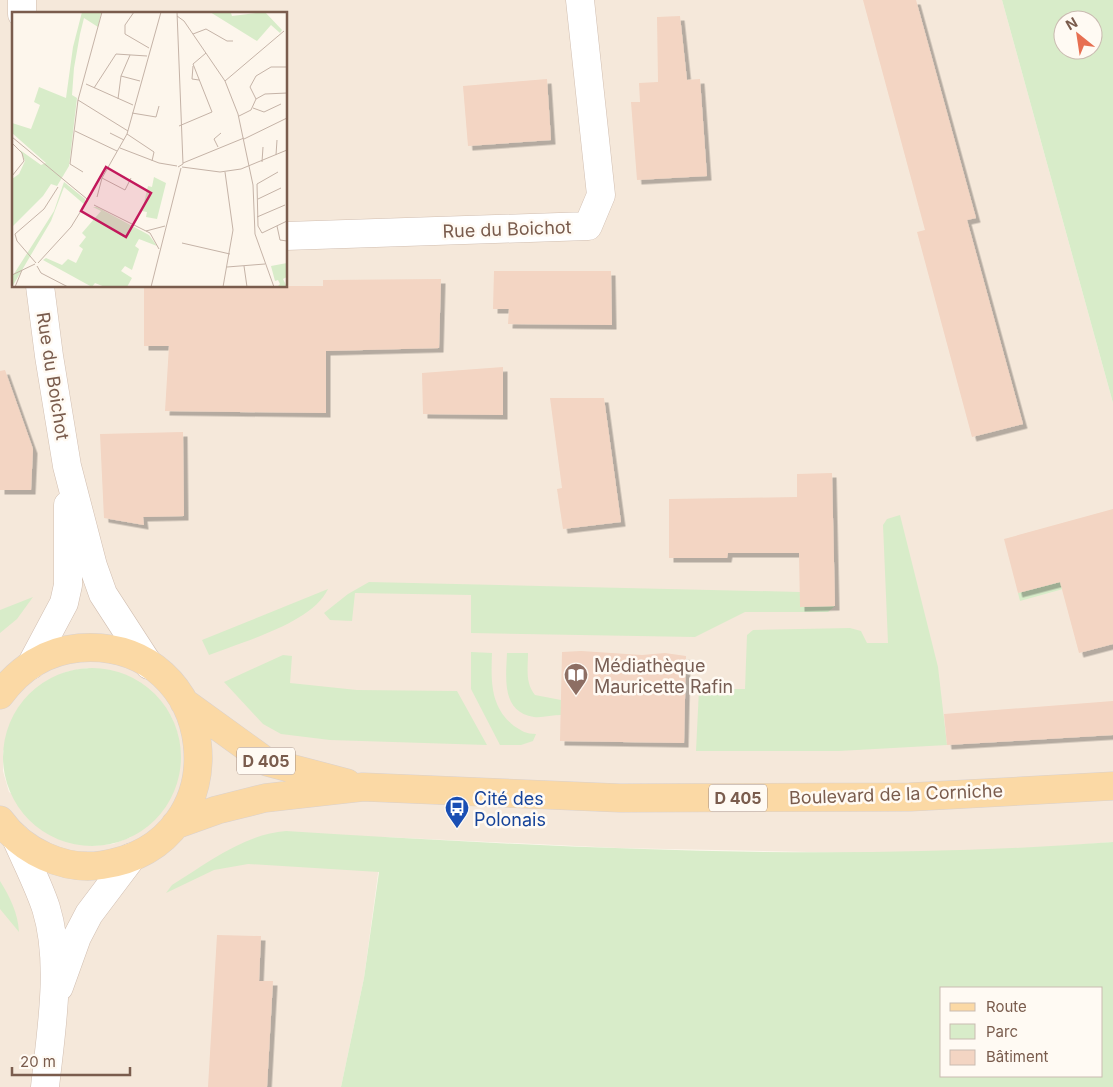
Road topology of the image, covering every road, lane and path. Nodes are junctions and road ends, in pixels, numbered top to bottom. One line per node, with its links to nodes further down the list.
1 (580, 0): 2 (street, Rue du Boichot)
2 (288, 236)
3 (40, 288): 4 (street, Rue du Boichot)
4 (67, 466): 5 (street, Rue du Boichot); 6 (street, Rue du Boichot)
5 (31, 665): 6 (main road); 7 (main road)
6 (149, 665): 8 (main road)
7 (2, 690)
8 (184, 702): 10 (main road, D 405); 11 (main road)
9 (1113, 786): 10 (main road, Boulevard de la Corniche / D 405)
10 (363, 787): 11 (main road, Boulevard de la Corniche / D 405)
11 (175, 825): 13 (main road)
12 (8, 829): 13 (main road); 14 (street)
13 (132, 857): 14 (street)
14 (54, 1003): 15 (street)
15 (45, 1087)

